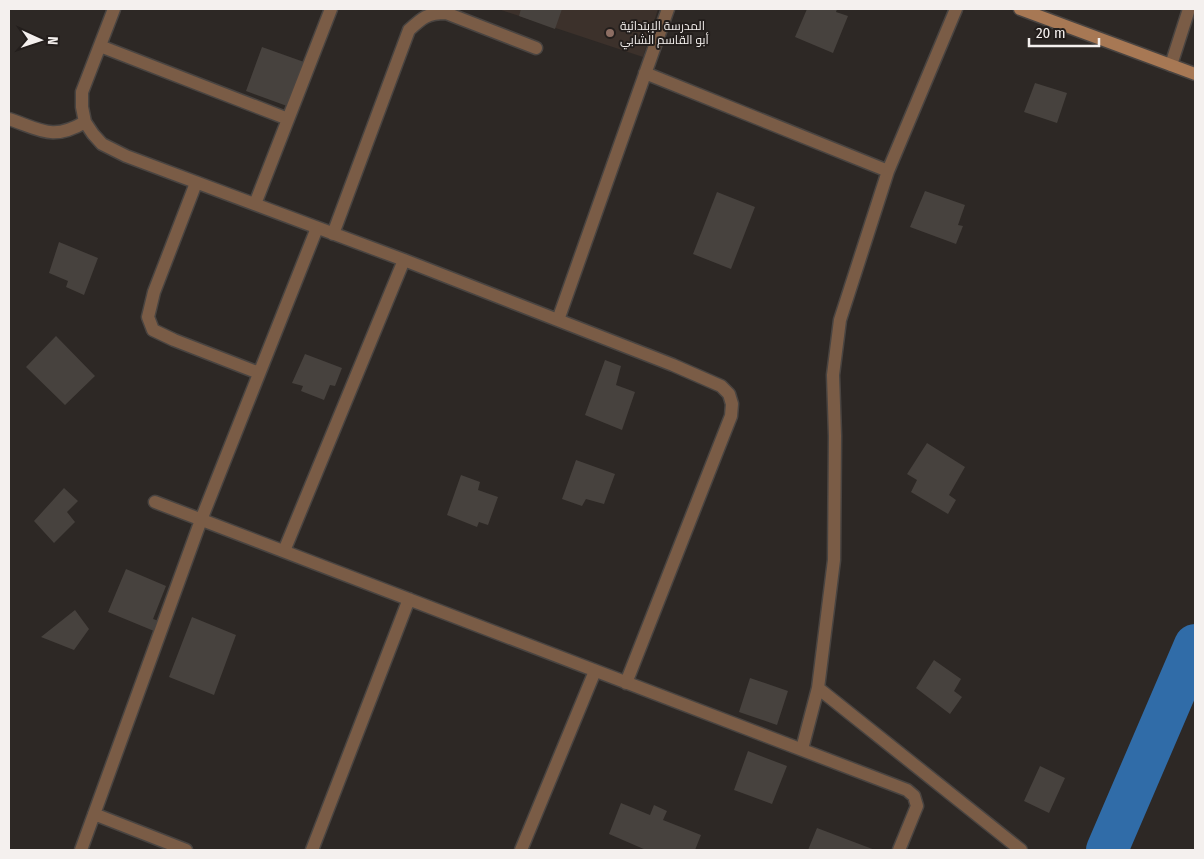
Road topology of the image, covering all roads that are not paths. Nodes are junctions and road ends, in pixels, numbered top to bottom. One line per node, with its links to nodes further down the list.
1 (114, 9): 7 (street)
2 (332, 9): 13 (street)
3 (668, 9): 10 (street)
4 (956, 9): 15 (street)
5 (1020, 9): 9 (main road)
6 (1189, 9): 9 (street)
7 (100, 46): 13 (street); 14 (street)
8 (536, 48): 19 (street)
9 (1171, 65): 11 (main road)
10 (645, 74): 15 (street); 21 (street)
11 (1195, 74)
12 (9, 119): 14 (street)
13 (288, 119): 17 (street)
14 (85, 122): 16 (street)
15 (888, 171): 29 (street)
16 (196, 183): 17 (street); 22 (street)
17 (255, 204): 18 (street)
18 (317, 228): 19 (street); 22 (street)
19 (333, 234): 20 (street)
20 (404, 260): 21 (street); 25 (street)
21 (558, 320): 28 (street)
22 (259, 373): 24 (street)
23 (155, 502): 24 (street)
24 (201, 520): 25 (street); 31 (street)
25 (284, 552): 26 (street)
26 (409, 599): 27 (street); 34 (street)
27 (595, 671): 28 (street); 35 (street)
28 (626, 683): 30 (street)
29 (818, 688): 30 (street); 37 (street)
30 (802, 750): 36 (street)
31 (94, 814): 32 (street); 33 (street)
32 (81, 850)
33 (186, 850)
34 (312, 850)
35 (520, 850)
36 (899, 850)
37 (1021, 850)

